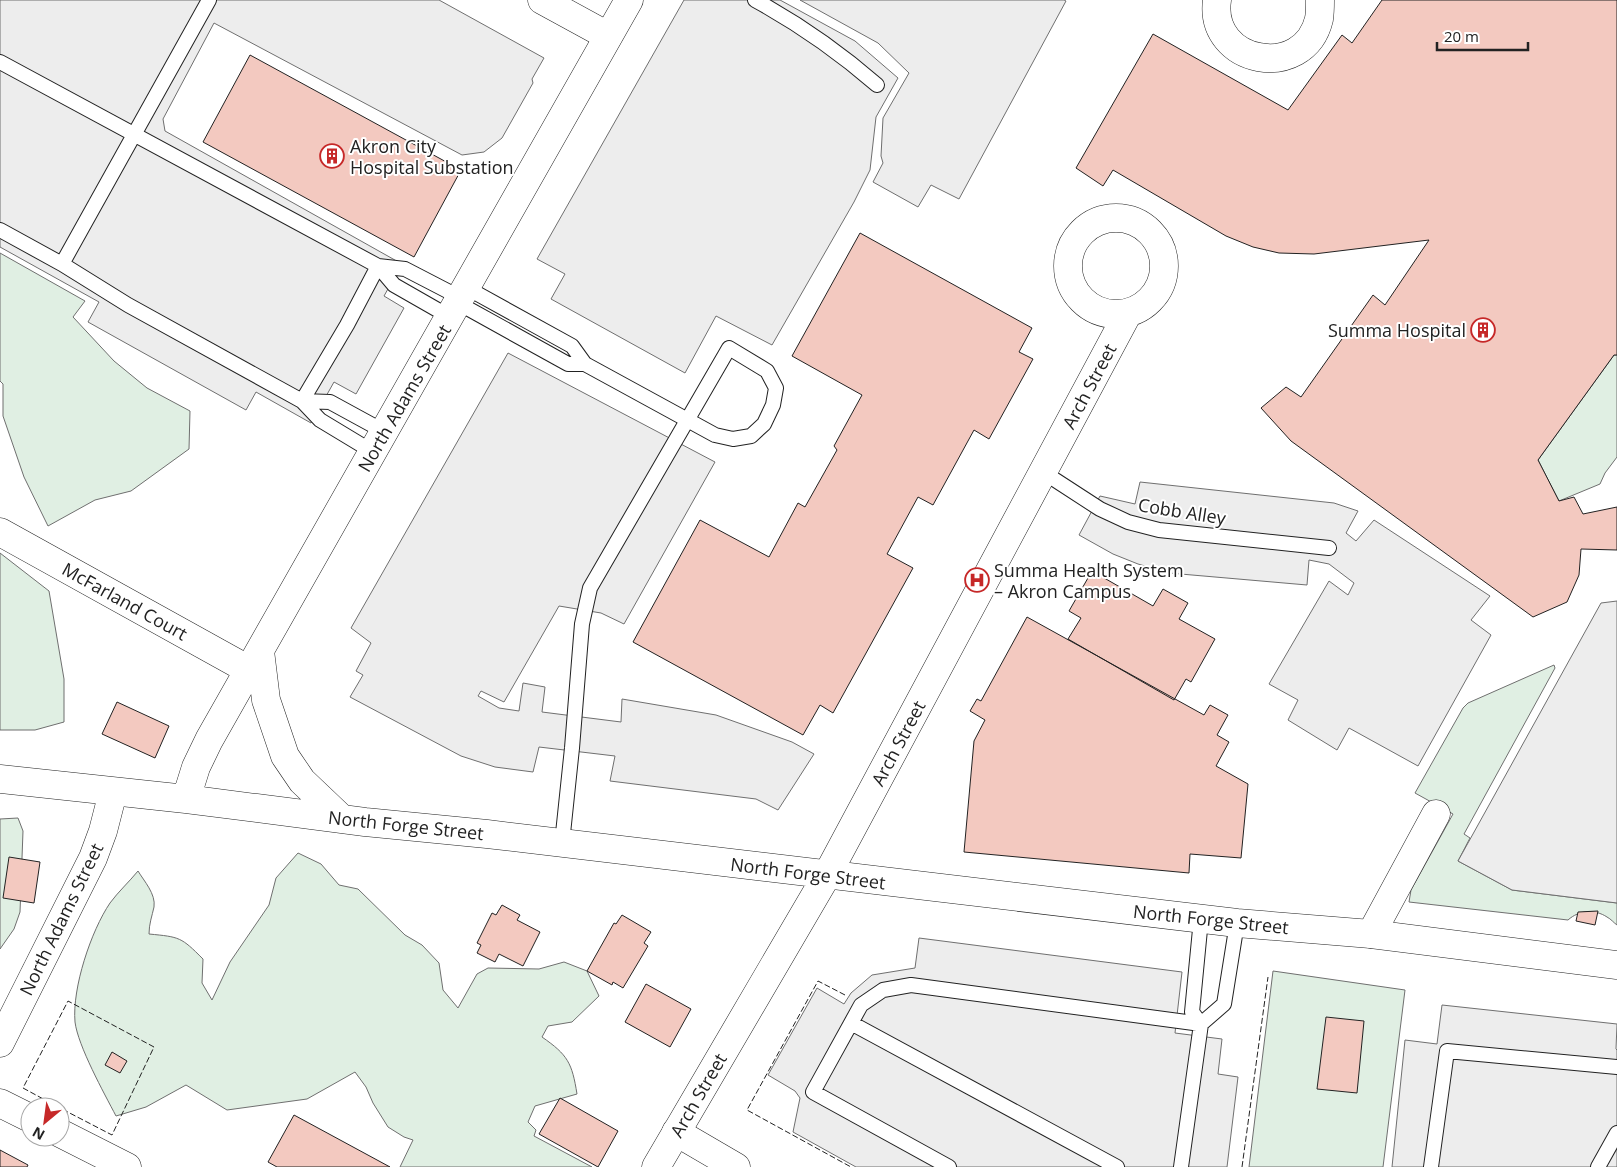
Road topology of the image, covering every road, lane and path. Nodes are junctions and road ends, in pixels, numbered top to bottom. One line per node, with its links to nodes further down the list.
1 (209, 0): 10 (lane)
2 (542, 0): 7 (street)
3 (629, 0): 7 (street, North Adams Street)
4 (755, 0): 9 (lane)
5 (1217, 0): 6 (street)
6 (1320, 0)
7 (608, 36): 14 (street, North Adams Street)
8 (0, 62): 10 (lane)
9 (877, 85)
10 (135, 135): 12 (lane); 13 (lane)
11 (0, 230): 12 (lane)
12 (62, 264): 16 (lane)
13 (378, 266): 14 (lane); 14 (lane); 16 (lane)
14 (459, 302): 17 (lane); 18 (street, North Adams Street)
15 (1128, 313): 19 (street, Arch Street)
16 (302, 402): 18 (lane); 18 (lane)
17 (689, 420): 17 (lane); 28 (lane)
18 (379, 442): 22 (street, North Adams Street)
19 (1043, 472): 21 (lane, Cobb Alley); 29 (street, Arch Street)
20 (0, 532): 22 (street, McFarland Court)
21 (1329, 548)
22 (255, 661): 25 (street, North Adams Street); 27 (street)
23 (0, 779): 24 (street, North Forge Street)
24 (113, 792): 25 (street, North Forge Street); 36 (street, North Adams Street)
25 (186, 799): 27 (street, North Forge Street)
26 (1436, 814): 32 (street)
27 (342, 819): 28 (street, North Forge Street)
28 (562, 843): 29 (street, North Forge Street)
29 (827, 875): 30 (street, North Forge Street); 40 (street, Arch Street)
30 (1201, 919): 31 (street, North Forge Street); 35 (lane)
31 (1237, 923): 32 (street, North Forge Street); 35 (lane)
32 (1372, 934): 33 (street, North Forge Street)
33 (1617, 964)
34 (851, 1023): 35 (lane); 46 (lane); 47 (lane)
35 (1201, 1024): 48 (lane)
36 (0, 1043)
37 (1617, 1067): 49 (lane)
38 (0, 1103): 39 (street)
39 (20, 1113)
40 (676, 1132): 44 (street, Arch Street); 45 (street)
41 (1617, 1133): 50 (lane)
42 (70, 1138): 43 (street)
43 (127, 1167)
44 (656, 1167)
45 (736, 1167)
46 (949, 1167)
47 (1117, 1167)
48 (1181, 1167)
49 (1431, 1167)
50 (1598, 1167)

